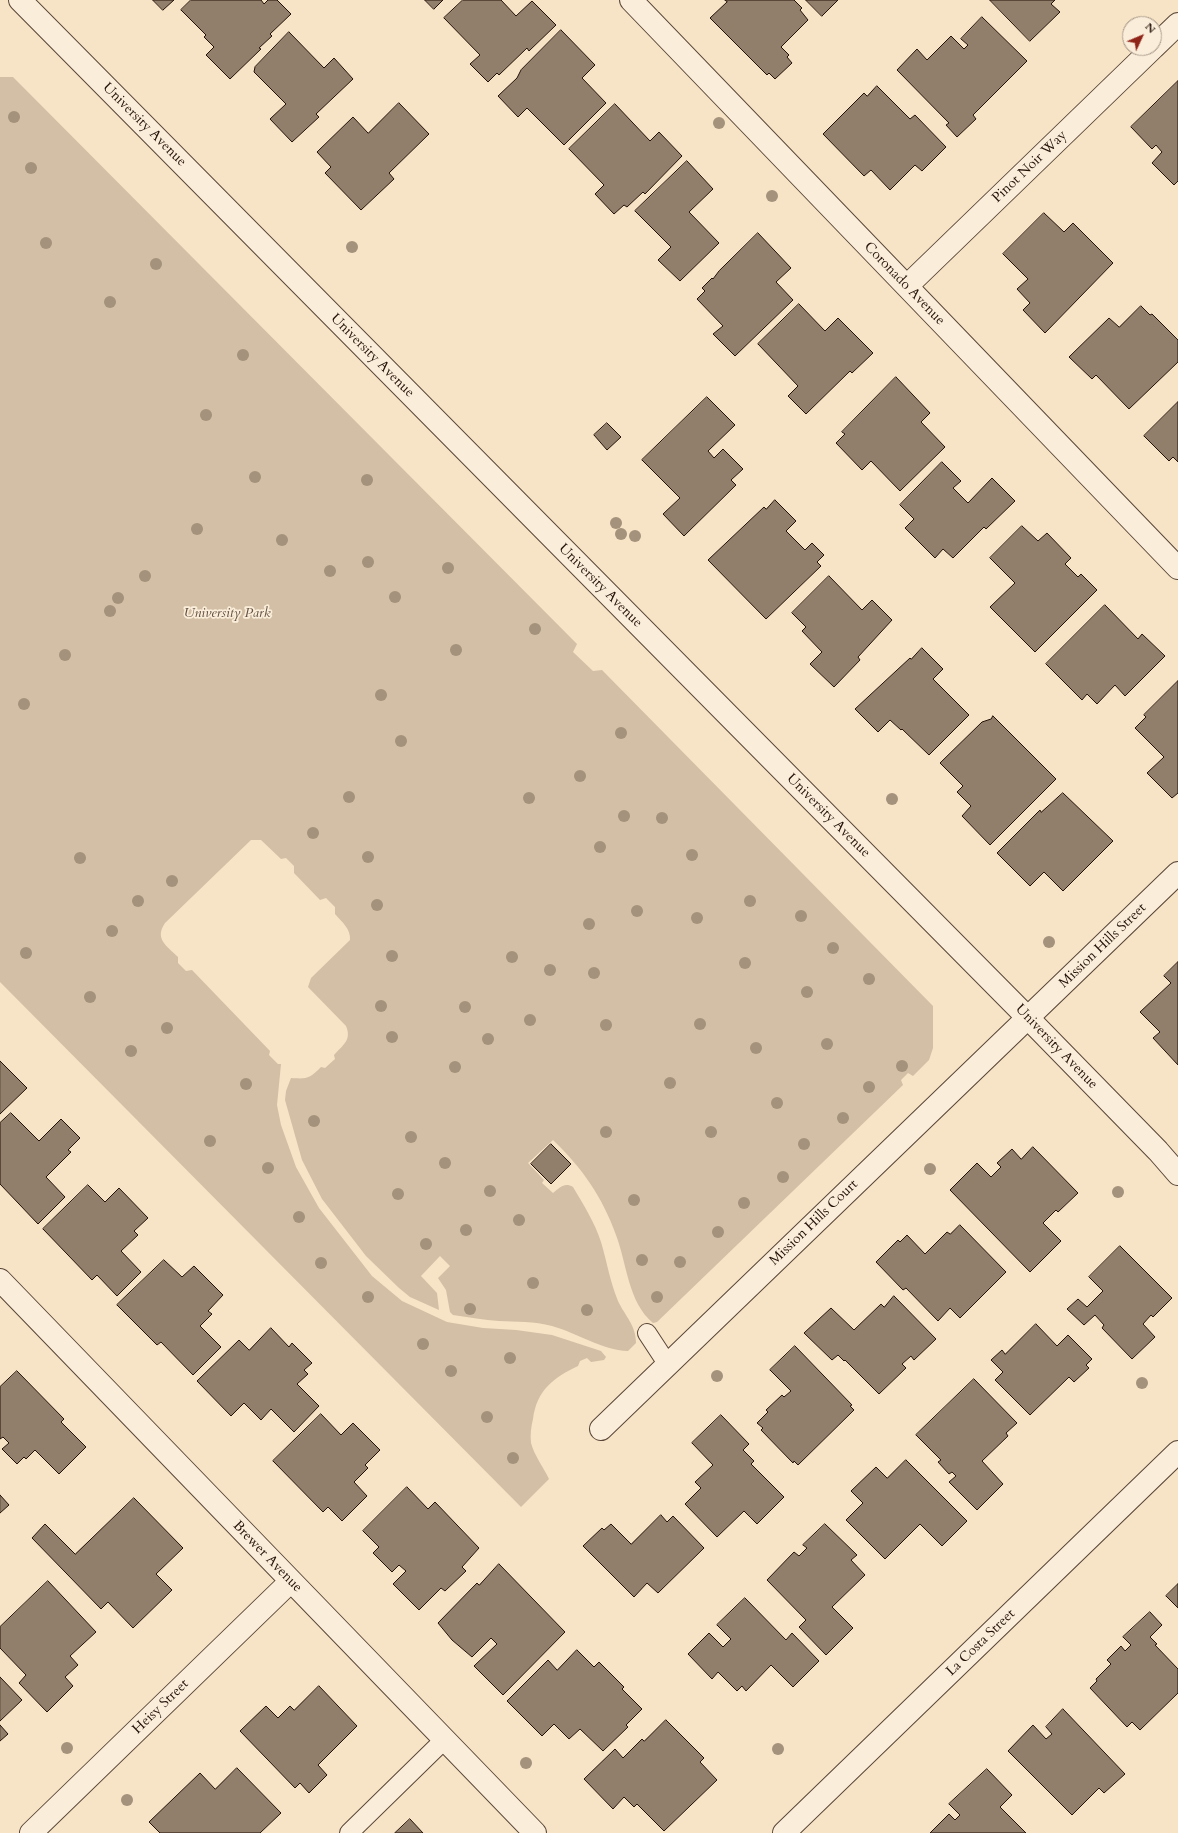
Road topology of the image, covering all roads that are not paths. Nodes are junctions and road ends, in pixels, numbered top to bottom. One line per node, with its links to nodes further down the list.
1 (20, 0): 9 (street, University Avenue)
2 (630, 0): 6 (street, Coronado Avenue)
3 (1178, 24): 4 (street, Pinot Noir Way)
4 (1162, 39)
5 (1144, 56): 6 (street, Pinot Noir Way)
6 (907, 286): 7 (street, Coronado Avenue)
7 (1178, 568)
8 (1178, 873): 9 (street, Mission Hills Street)
9 (1028, 1018): 10 (street, University Avenue); 13 (street, Mission Hills Court)
10 (1178, 1174)
11 (2, 1288): 16 (street, Brewer Avenue)
12 (647, 1333): 13 (lane)
13 (668, 1365): 14 (street, Mission Hills Court)
14 (601, 1429)
15 (1178, 1452): 21 (street, La Costa Street)
16 (291, 1581): 17 (street, Brewer Avenue); 18 (street, Heisy Street)
17 (444, 1740): 19 (lane); 20 (street, Brewer Avenue)
18 (31, 1833)
19 (349, 1833)
20 (535, 1833)
21 (784, 1833)

